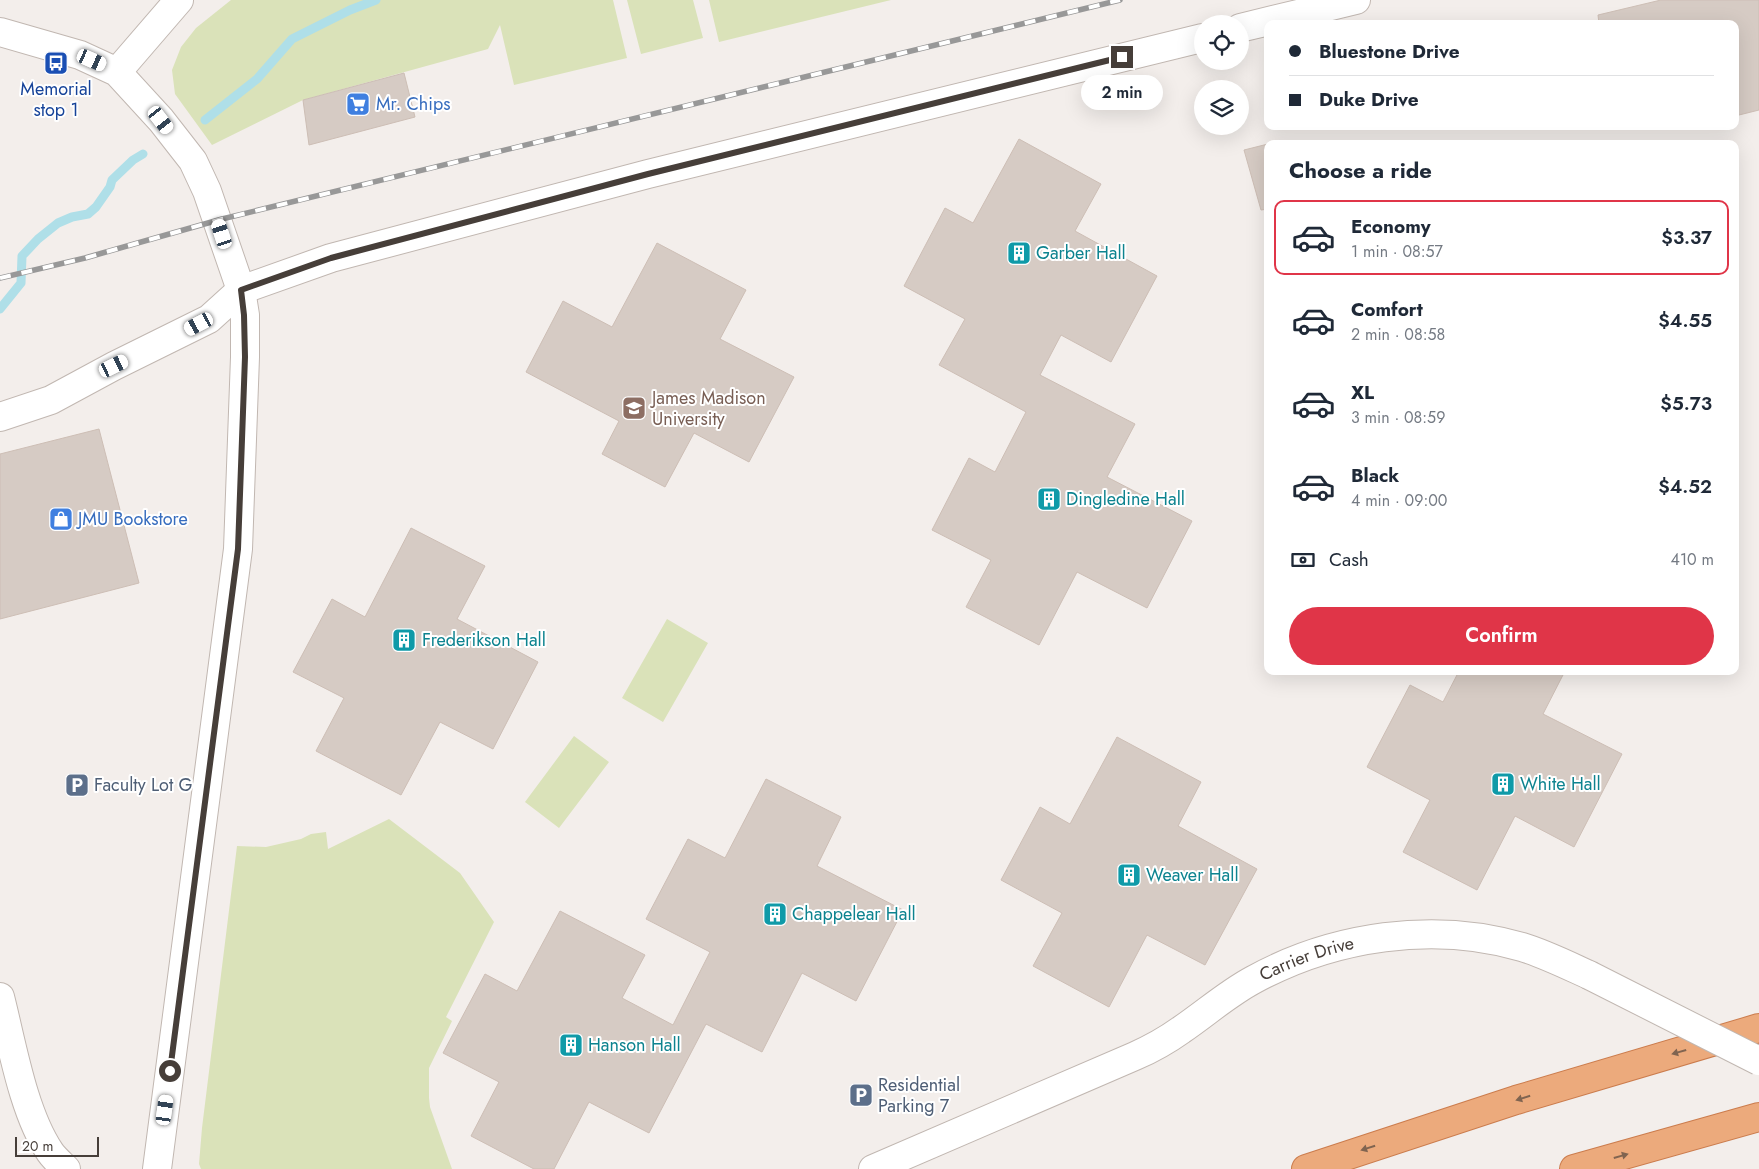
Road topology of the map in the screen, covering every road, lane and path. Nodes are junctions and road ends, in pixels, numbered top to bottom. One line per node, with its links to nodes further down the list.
1 (179, 0): 8 (street)
2 (1356, 0): 3 (street)
3 (1273, 20)
4 (1264, 22): 5 (street)
5 (1249, 26)
6 (0, 32): 8 (street)
7 (1194, 40): 9 (street)
8 (117, 72): 9 (street)
9 (241, 290): 10 (street); 16 (street)
10 (0, 417)
11 (0, 996): 15 (street)
12 (1759, 1028): 18 (highway, one-way to 18)
13 (1759, 1062): 17 (street, Carrier Drive, bridge)
14 (1759, 1117): 19 (highway, one-way to 14)
15 (66, 1169)
16 (157, 1169)
17 (873, 1169)
18 (1306, 1169)
19 (1574, 1169)

